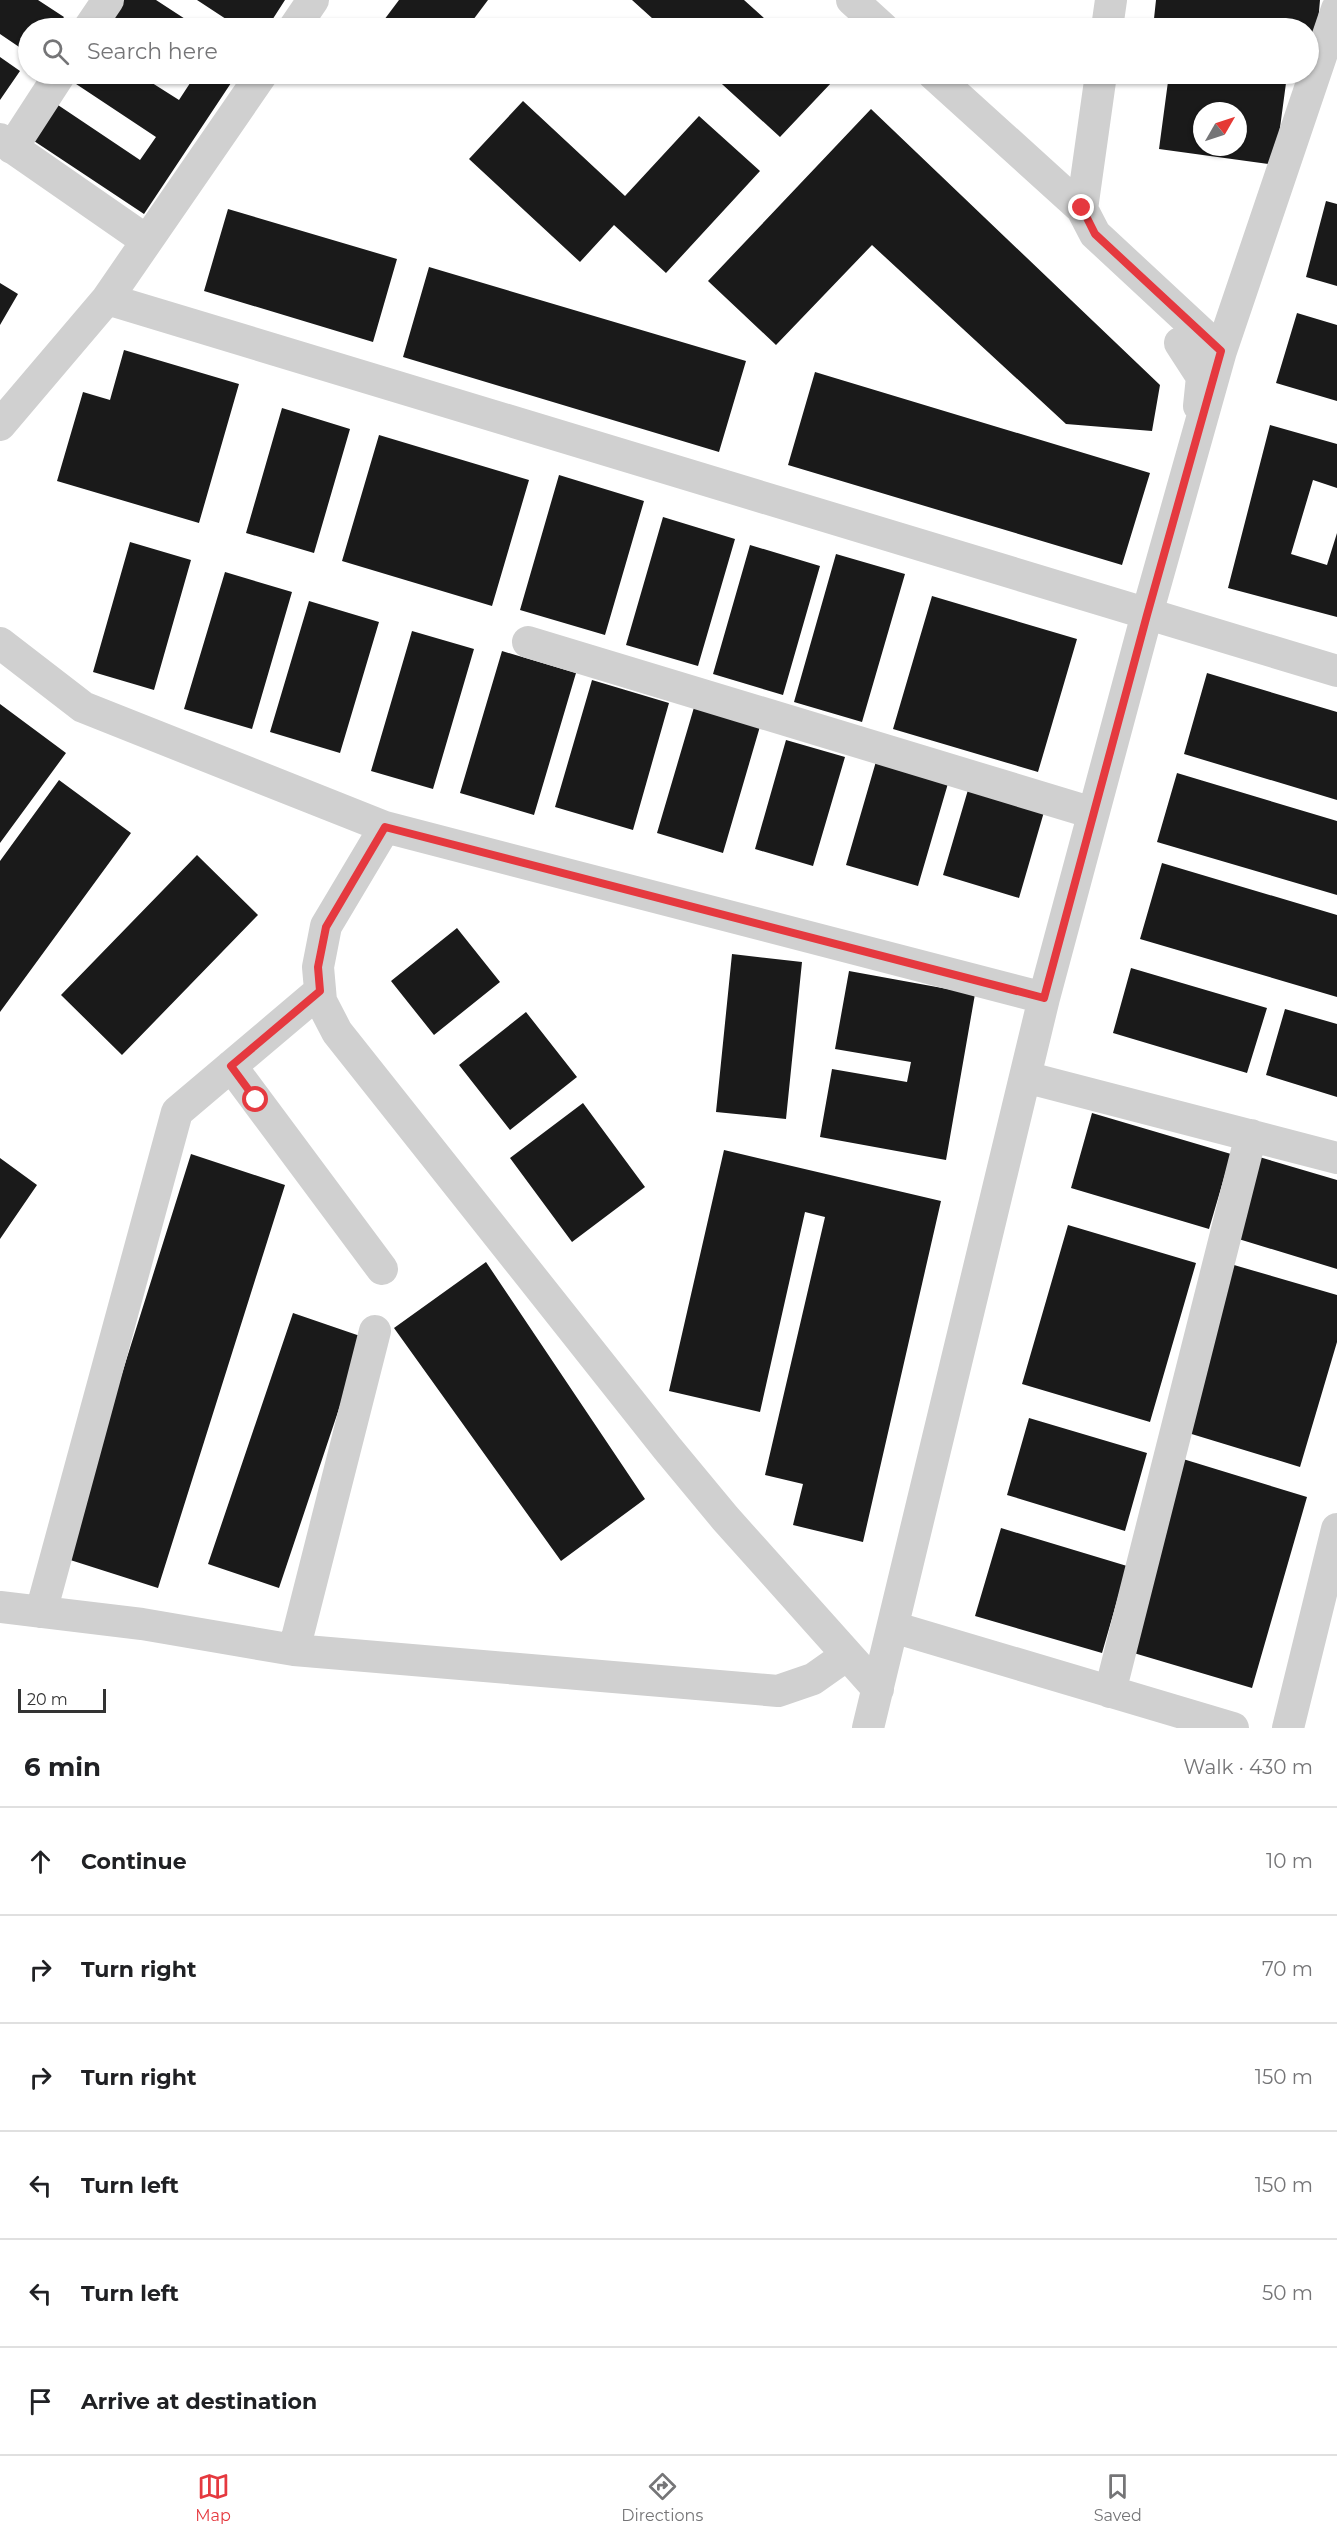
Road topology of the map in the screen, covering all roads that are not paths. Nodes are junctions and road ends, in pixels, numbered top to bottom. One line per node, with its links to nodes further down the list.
1 (108, 0): 6 (street)
2 (313, 0): 7 (street)
3 (852, 0): 8 (street)
4 (1111, 0): 9 (street)
5 (1337, 9): 10 (street)
6 (96, 18)
7 (301, 18)
8 (872, 18)
9 (1108, 18)
10 (1319, 62)
11 (52, 84): 16 (street)
12 (255, 84): 18 (street)
13 (944, 84): 17 (street)
14 (1100, 84): 17 (street)
15 (1312, 84): 21 (street)
16 (6, 143): 18 (street)
17 (1082, 208): 21 (street)
18 (147, 241): 19 (street)
19 (107, 299): 22 (street); 24 (street)
20 (1180, 343): 23 (street)
21 (1221, 351): 23 (street)
22 (0, 425)
23 (1197, 437): 24 (street)
24 (1147, 615): 27 (street); 28 (street)
25 (528, 642): 28 (street)
26 (0, 643): 29 (street)
27 (1337, 671)
28 (1094, 813): 31 (street)
29 (385, 827): 30 (street); 31 (street)
30 (320, 991): 32 (street); 43 (street)
31 (1044, 998): 33 (street)
32 (231, 1066): 36 (street); 40 (street)
33 (1025, 1077): 34 (street); 41 (street)
34 (1251, 1135): 35 (street); 45 (street)
35 (1337, 1158)
36 (382, 1269)
37 (375, 1331): 42 (street)
38 (1337, 1529): 48 (street)
39 (0, 1607): 40 (street)
40 (41, 1612): 42 (street)
41 (893, 1628): 44 (street); 45 (street)
42 (294, 1650): 43 (street)
43 (847, 1654): 44 (street)
44 (878, 1689): 46 (street)
45 (1110, 1692): 47 (street)
46 (868, 1728)
47 (1233, 1728)
48 (1288, 1728)

